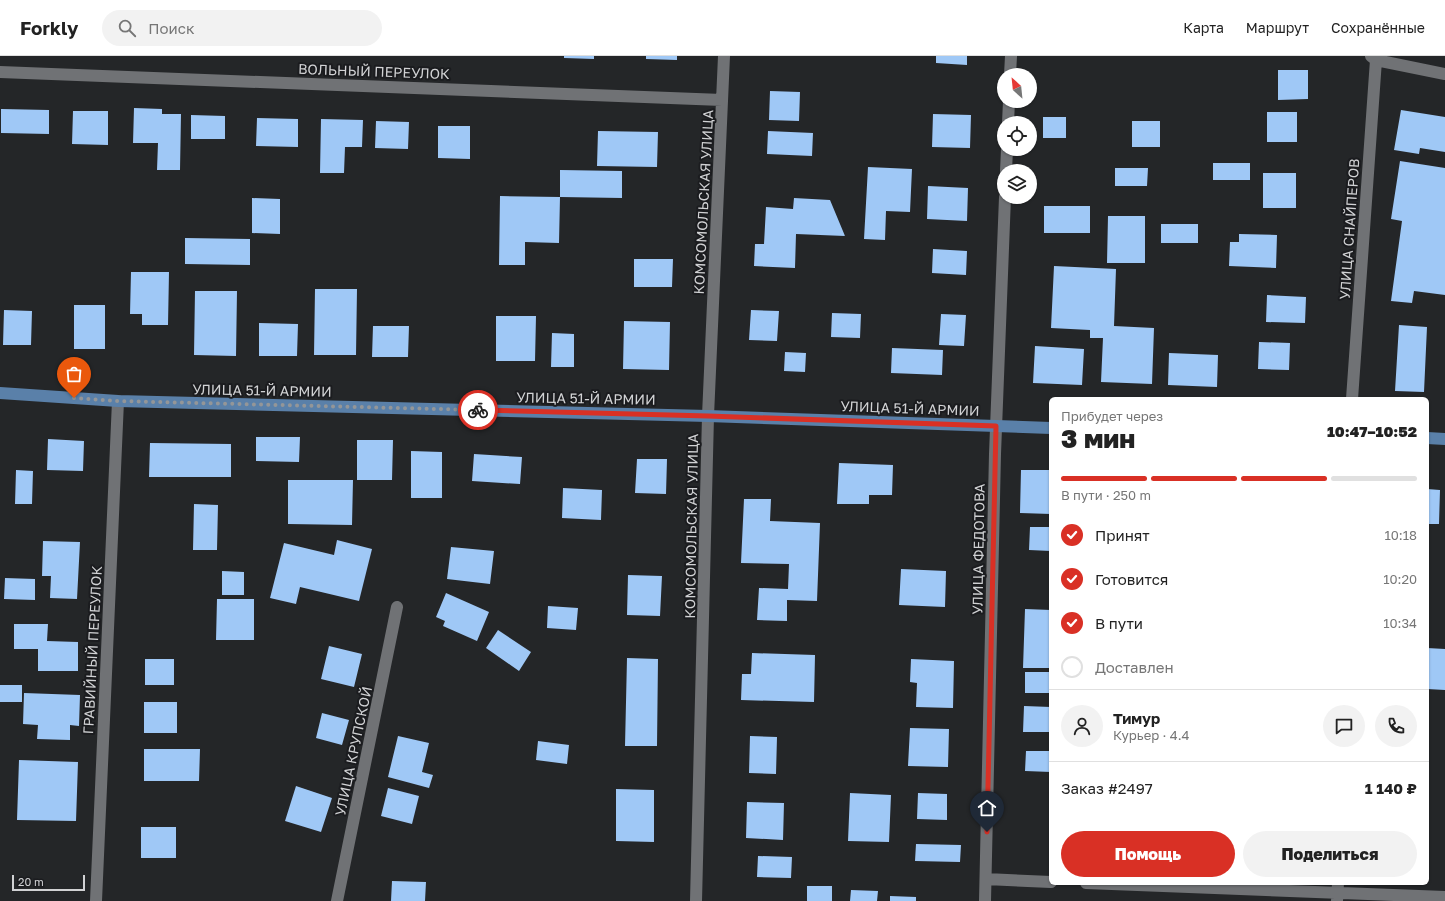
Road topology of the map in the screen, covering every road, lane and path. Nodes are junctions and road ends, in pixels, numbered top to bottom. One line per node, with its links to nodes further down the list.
1 (724, 56): 7 (street, КОМСОМОЛЬСКАЯ УЛИЦА)
2 (1011, 56): 4 (street)
3 (1373, 58): 6 (street); 10 (street, УЛИЦА СНАЙПЕРОВ)
4 (1010, 68)
5 (0, 72): 7 (street, ВОЛЬНЫЙ ПЕРЕУЛОК)
6 (1445, 74)
7 (722, 100): 12 (street, КОМСОМОЛЬСКАЯ УЛИЦА)
8 (1005, 204): 13 (street, УЛИЦА ФЕДОТОВА)
9 (0, 393): 11 (main road, УЛИЦА 51-Й АРМИИ)
10 (1352, 397)
11 (118, 401): 12 (main road, УЛИЦА 51-Й АРМИИ); 23 (street, ГРАВИЙНЫЙ ПЕРЕУЛОК)
12 (708, 416): 13 (main road, УЛИЦА 51-Й АРМИИ); 25 (street, КОМСОМОЛЬСКАЯ УЛИЦА)
13 (996, 426): 14 (main road, УЛИЦА 51-Й АРМИИ); 18 (street, УЛИЦА ФЕДОТОВА)
14 (1049, 428)
15 (1429, 438): 16 (main road)
16 (1445, 439)
17 (397, 607): 24 (street, УЛИЦА КРУПСКОЙ)
18 (986, 879): 19 (street); 26 (street, УЛИЦА ФЕДОТОВА)
19 (1049, 882)
20 (1142, 885): 21 (street)
21 (1337, 892): 22 (street)
22 (1445, 897)
23 (96, 901)
24 (337, 901)
25 (696, 901)
26 (984, 901)

